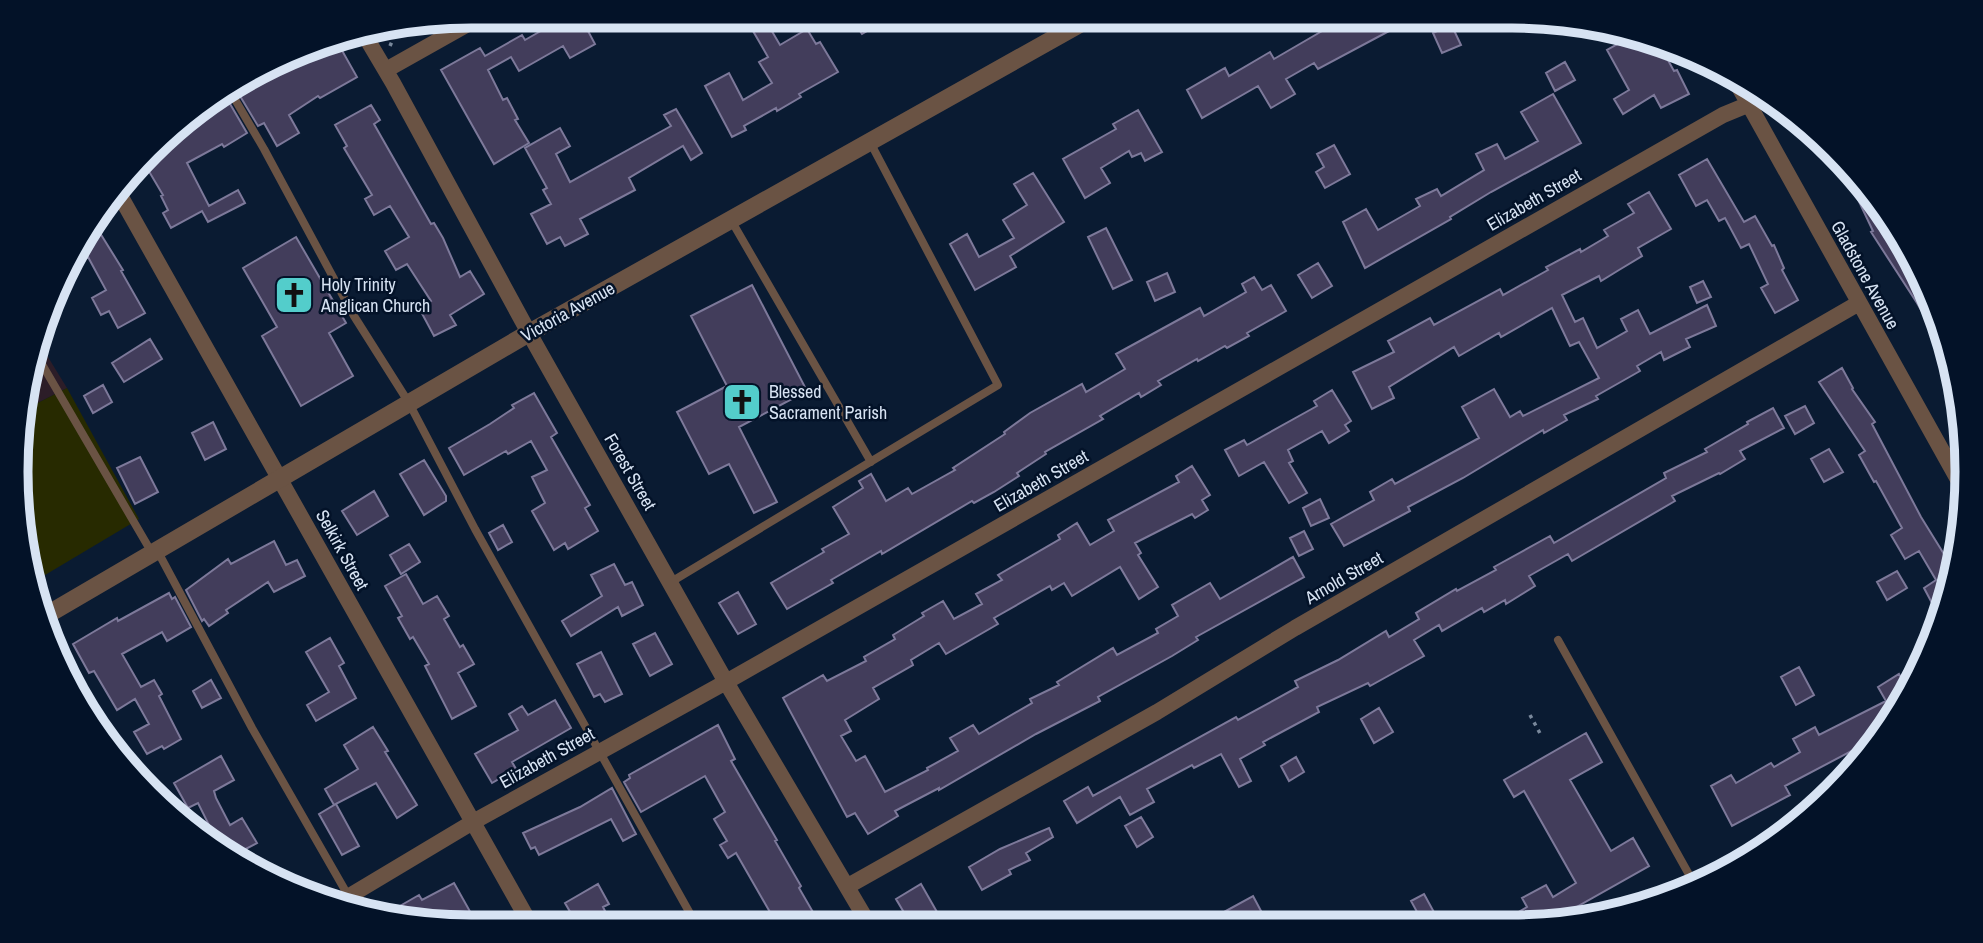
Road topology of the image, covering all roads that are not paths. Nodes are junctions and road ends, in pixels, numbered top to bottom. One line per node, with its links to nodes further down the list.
1 (460, 28): 4 (street)
2 (1073, 28): 9 (street, Victoria Avenue)
3 (367, 41): 4 (street, Forest Street)
4 (386, 70): 13 (street, Forest Street)
5 (1743, 94): 8 (street, Gladstone Avenue)
6 (234, 97): 15 (lane)
7 (1756, 101): 8 (street, Elizabeth Street)
8 (1749, 104): 12 (street, Gladstone Avenue); 23 (street, Elizabeth Street)
9 (870, 142): 11 (street, Victoria Avenue); 16 (lane)
10 (122, 199): 18 (street, Selkirk Street)
11 (731, 220): 13 (street, Victoria Avenue); 16 (lane)
12 (1859, 303): 17 (street, Gladstone Avenue); 27 (street, Arnold Street)
13 (529, 333): 15 (street, Victoria Avenue); 20 (street, Forest Street)
14 (42, 363): 19 (lane)
15 (409, 403): 18 (street, Victoria Avenue); 24 (lane)
16 (871, 462): 20 (lane)
17 (1955, 474)
18 (279, 478): 19 (street, Victoria Avenue); 25 (street, Selkirk Street)
19 (154, 552): 21 (street, Victoria Avenue); 28 (lane)
20 (671, 582): 23 (street, Forest Street)
21 (52, 613)
22 (1558, 640): 26 (lane)
23 (726, 682): 24 (street, Elizabeth Street); 27 (street, Forest Street)
24 (599, 751): 25 (street, Elizabeth Street); 31 (lane)
25 (473, 822): 29 (street, Elizabeth Street); 30 (street, Selkirk Street)
26 (1690, 877)
27 (848, 886): 32 (street, Forest Street)
28 (342, 895)
29 (354, 899)
30 (525, 915)
31 (691, 915)
32 (864, 915)

